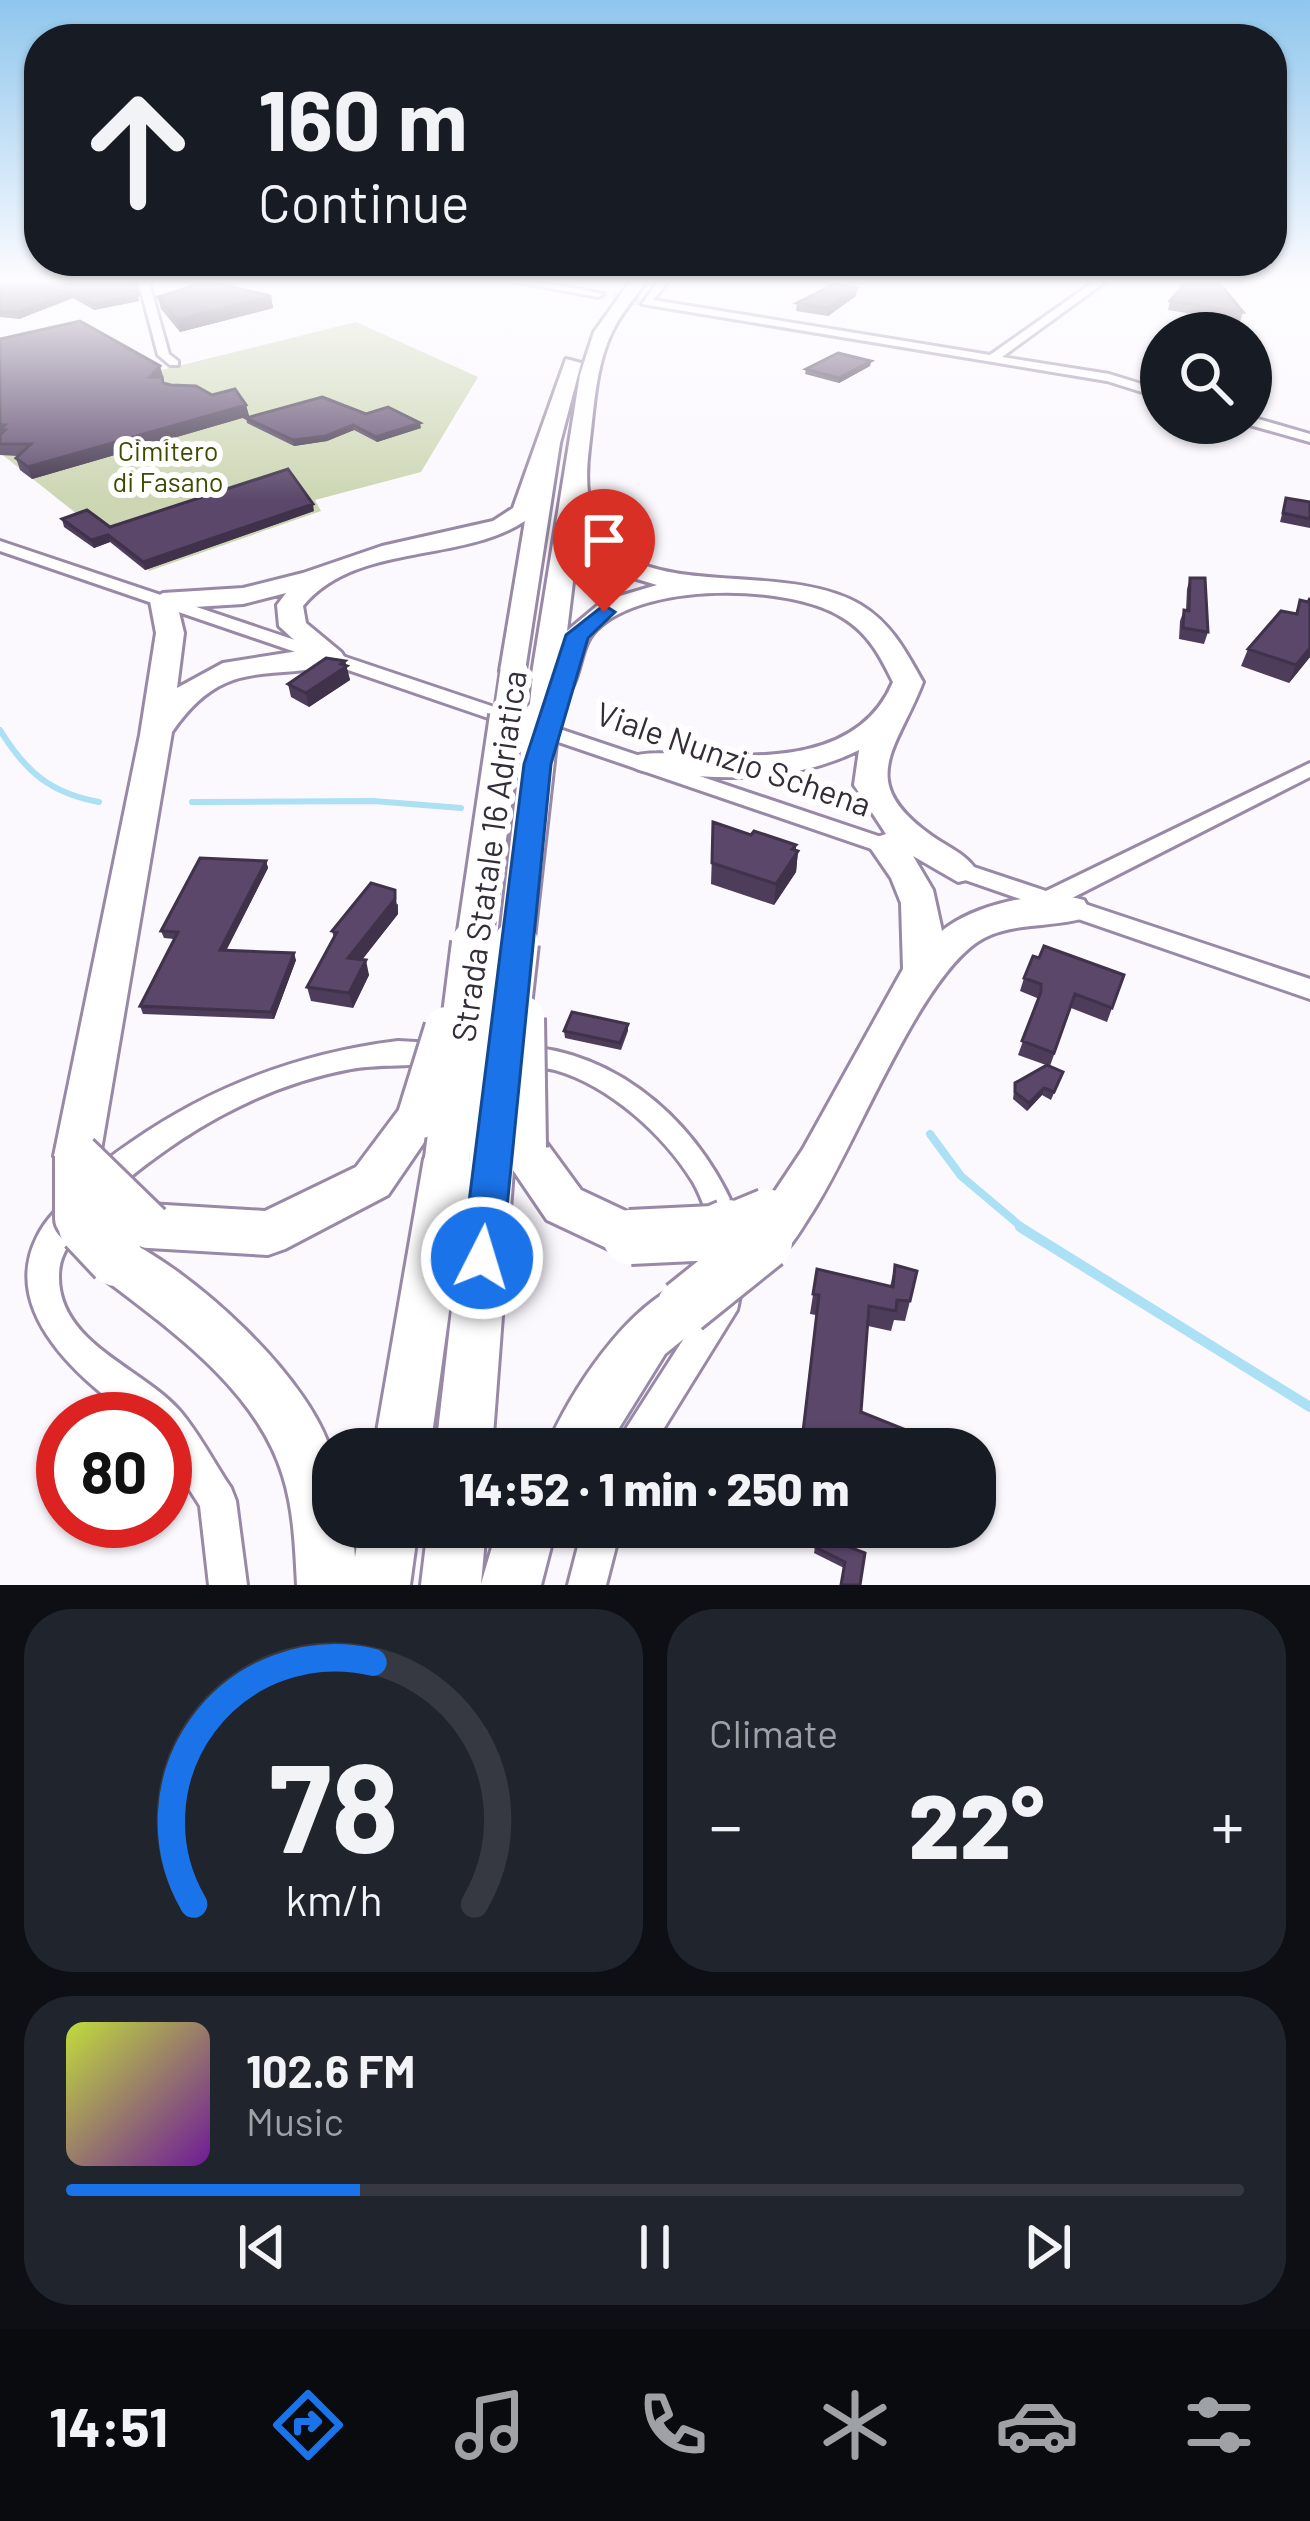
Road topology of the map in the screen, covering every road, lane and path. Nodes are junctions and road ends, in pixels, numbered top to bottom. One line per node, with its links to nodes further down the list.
1 (163, 353): 7 (street)
2 (575, 353): 11 (highway, Strada Statale 16 Adriatica)
3 (596, 353): 12 (highway, Strada Statale 16 Adriatica)
4 (961, 353): 6 (street)
5 (1000, 353): 6 (street)
6 (992, 359): 8 (street)
7 (174, 363)
8 (1140, 388)
9 (1272, 427): 10 (street)
10 (1310, 438)
11 (549, 443): 13 (highway); 18 (highway, Strada Statale 16 Adriatica)
12 (578, 457): 16 (highway); 20 (highway, Strada Statale 16 Adriatica)
13 (443, 543): 15 (highway); 18 (highway)
14 (0, 546): 17 (street, Viale Nunzio Schena)
15 (312, 579): 17 (highway); 19 (highway)
16 (716, 584): 20 (highway); 21 (highway)
17 (163, 602): 19 (street, Viale Nunzio Schena); 22 (highway)
18 (524, 621): 20 (highway, Strada Statale 16 Adriatica)
19 (331, 658): 22 (highway); 23 (street, Viale Nunzio Schena)
20 (540, 679): 28 (highway, Strada Statale 16 Adriatica, bridge); 31 (highway, Strada Statale 16 Adriatica, bridge)
21 (900, 707): 23 (highway); 26 (highway)
22 (156, 735): 33 (highway, bridge)
23 (642, 760): 25 (street, Viale Nunzio Schena)
24 (1310, 770): 27 (street)
25 (886, 845): 26 (street, Viale Nunzio Schena); 29 (highway)
26 (958, 870): 27 (street, Viale Nunzio Schena)
27 (1058, 905): 29 (highway); 30 (street, Viale Nunzio Schena)
28 (473, 947): 31 (highway, Strada Statale 16 Adriatica, bridge); 33 (highway, bridge)
29 (922, 970): 32 (highway)
30 (1310, 989)
31 (488, 1157): 32 (highway, bridge); 35 (highway, Strada Statale 16 Adriatica); 36 (highway, Strada Statale 16 Adriatica)
32 (777, 1217): 37 (highway, bridge)
33 (132, 1243): 45 (highway)
34 (129, 1392): 38 (street)
35 (408, 1428)
36 (466, 1428)
37 (588, 1428)
38 (645, 1428)
39 (192, 1463): 44 (street)
40 (386, 1548): 46 (highway)
41 (455, 1548): 47 (highway)
42 (521, 1548): 48 (highway)
43 (597, 1548): 49 (street)
44 (228, 1585)
45 (327, 1585)
46 (380, 1585)
47 (451, 1585)
48 (511, 1585)
49 (587, 1585)

